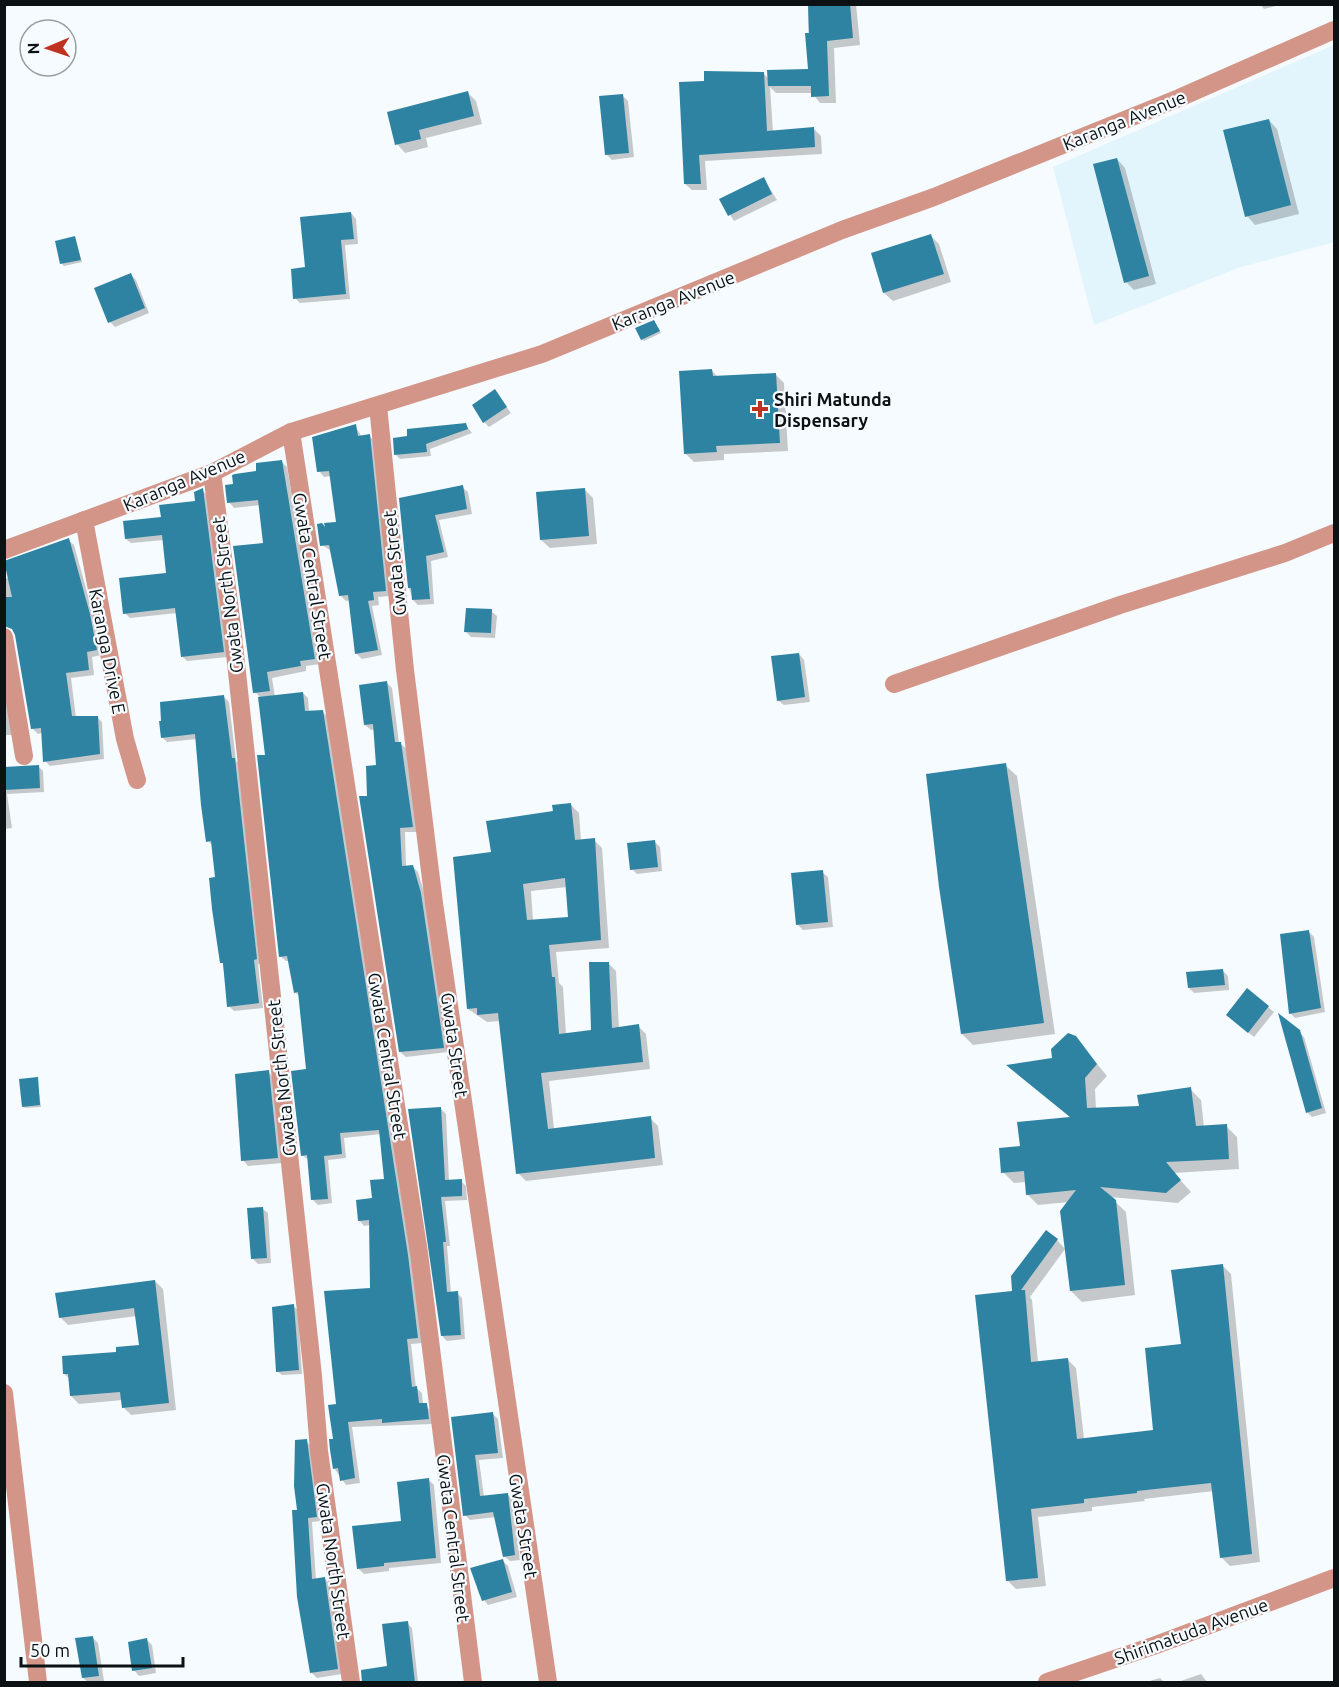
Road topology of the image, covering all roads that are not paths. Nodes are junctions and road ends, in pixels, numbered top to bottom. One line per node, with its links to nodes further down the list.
1 (1335, 30): 2 (street, Karanga Avenue)
2 (378, 406): 3 (street, Karanga Avenue); 17 (street, Gwata Street)
3 (291, 432): 4 (street, Karanga Avenue); 16 (street, Gwata Central Street)
4 (212, 473): 5 (street, Karanga Avenue); 15 (street, Gwata North Street)
5 (84, 520): 7 (street, Karanga Avenue); 11 (street, Karanga Drive E)
6 (1335, 533): 9 (street)
7 (4, 550)
8 (4, 637): 10 (street)
9 (894, 684)
10 (24, 756)
11 (136, 780)
12 (4, 1393): 14 (street)
13 (1335, 1578): 18 (street, Shirimatuda Avenue)
14 (38, 1683)
15 (351, 1683)
16 (473, 1683)
17 (548, 1683)
18 (1047, 1683)

